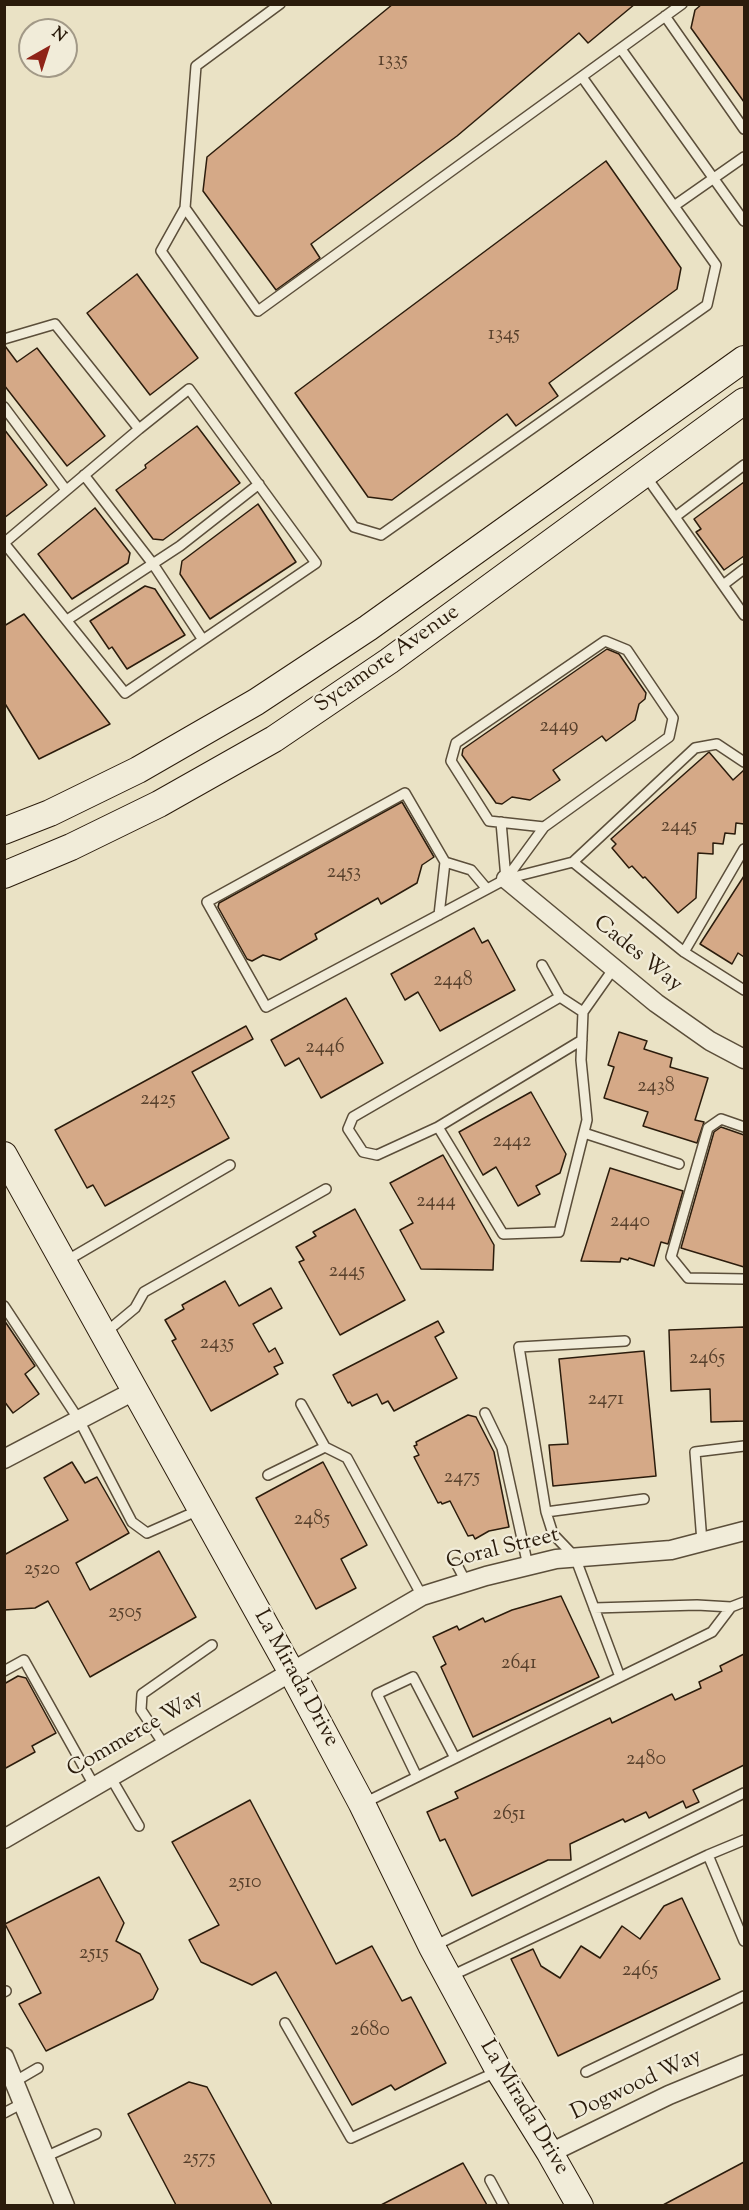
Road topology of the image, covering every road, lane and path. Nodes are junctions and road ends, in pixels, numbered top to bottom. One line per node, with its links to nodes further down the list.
1 (280, 4): 10 (lane)
2 (682, 4): 3 (lane)
3 (665, 16): 4 (lane); 6 (lane)
4 (621, 49): 5 (lane); 8 (lane)
5 (582, 77): 9 (lane); 10 (lane)
6 (744, 129)
7 (744, 157): 8 (lane)
8 (713, 177): 9 (lane); 11 (lane)
9 (674, 206): 10 (lane)
10 (185, 208)
11 (744, 221)
12 (4, 339): 16 (lane)
13 (744, 359): 33 (main road, Sycamore Avenue)
14 (744, 401): 18 (main road, Sycamore Avenue)
15 (4, 407): 21 (lane)
16 (139, 429): 19 (lane); 20 (lane)
17 (744, 465): 22 (lane)
18 (644, 474): 22 (lane); 37 (main road, Sycamore Avenue)
19 (84, 475): 21 (lane); 24 (lane)
20 (259, 484): 24 (lane); 29 (lane)
21 (66, 490): 23 (lane)
22 (675, 517): 26 (lane)
23 (4, 543): 28 (lane)
24 (153, 564): 28 (lane); 29 (lane)
25 (744, 569): 26 (lane)
26 (723, 585): 27 (lane)
27 (744, 615)
28 (67, 620): 29 (lane)
29 (203, 640)
30 (744, 762): 36 (lane)
31 (501, 822): 32 (lane); 32 (lane); 38 (lane)
32 (544, 827): 38 (lane)
33 (4, 831)
34 (744, 849): 41 (lane)
35 (445, 862): 39 (lane); 40 (lane); 40 (lane)
36 (573, 862): 38 (lane); 41 (lane)
37 (4, 875)
38 (506, 879): 39 (lane); 43 (street, Cades Way)
39 (487, 889): 40 (lane)
40 (439, 915)
41 (684, 952): 44 (lane)
42 (543, 965): 45 (lane)
43 (614, 968): 46 (lane); 48 (street, Cades Way)
44 (744, 990)
45 (560, 997): 46 (lane); 49 (lane)
46 (583, 1012): 47 (lane)
47 (582, 1040): 49 (lane); 51 (lane)
48 (744, 1059)
49 (438, 1127): 51 (lane)
50 (744, 1127): 57 (lane)
51 (584, 1132): 53 (lane)
52 (4, 1155): 56 (main road, La Mirada Drive)
53 (679, 1164)
54 (230, 1165): 56 (lane)
55 (326, 1189): 59 (lane)
56 (63, 1263): 59 (main road, La Mirada Drive)
57 (744, 1279)
58 (4, 1306): 64 (lane)
59 (103, 1335): 61 (main road, La Mirada Drive)
60 (625, 1341): 71 (lane)
61 (134, 1391): 64 (street); 70 (main road, La Mirada Drive)
62 (301, 1404): 66 (lane)
63 (485, 1413): 76 (lane)
64 (79, 1420): 67 (street); 70 (lane)
65 (744, 1446): 73 (lane)
66 (325, 1447): 68 (lane); 78 (lane)
67 (4, 1459)
68 (267, 1475)
69 (644, 1499): 71 (lane)
70 (200, 1509): 84 (main road, La Mirada Drive)
71 (546, 1512): 74 (lane)
72 (744, 1531): 73 (street, Coral Street)
73 (702, 1542): 74 (street, Coral Street)
74 (575, 1557): 76 (street, Coral Street); 81 (lane)
75 (456, 1563): 77 (lane)
76 (528, 1566): 77 (street, Coral Street)
77 (466, 1582): 78 (street, Coral Street)
78 (422, 1596): 84 (street, Coral Street)
79 (744, 1602): 80 (lane)
80 (731, 1607): 81 (lane); 85 (lane)
81 (594, 1608): 85 (lane)
82 (212, 1645): 86 (lane)
83 (4, 1671): 90 (lane)
84 (292, 1673): 86 (street, Commerce Way); 92 (main road, La Mirada Drive)
85 (620, 1677): 87 (lane)
86 (165, 1746): 89 (street, Commerce Way)
87 (455, 1758): 88 (lane); 88 (lane)
88 (417, 1777): 92 (lane)
89 (111, 1778): 90 (street, Commerce Way); 93 (lane)
90 (95, 1787): 94 (street, Commerce Way)
91 (744, 1792): 98 (lane)
92 (362, 1804): 98 (main road, La Mirada Drive)
93 (139, 1826)
94 (4, 1839)
95 (744, 1840): 96 (lane)
96 (708, 1855): 97 (lane); 99 (lane)
97 (744, 1941)
98 (432, 1947): 99 (main road, La Mirada Drive)
99 (448, 1977): 105 (main road, La Mirada Drive)
100 (744, 1996): 106 (lane)
101 (285, 2023): 105 (lane)
102 (4, 2056): 107 (street)
103 (744, 2064): 111 (street, Dogwood Way)
104 (39, 2068): 107 (lane)
105 (499, 2071): 111 (main road, La Mirada Drive)
106 (586, 2072)
107 (14, 2082): 108 (street)
108 (23, 2103): 109 (lane); 112 (street)
109 (4, 2113)
110 (96, 2134): 112 (lane)
111 (550, 2153): 116 (main road, La Mirada Drive)
112 (45, 2157): 114 (street)
113 (490, 2180): 115 (lane)
114 (65, 2205)
115 (504, 2205)
116 (580, 2205)

